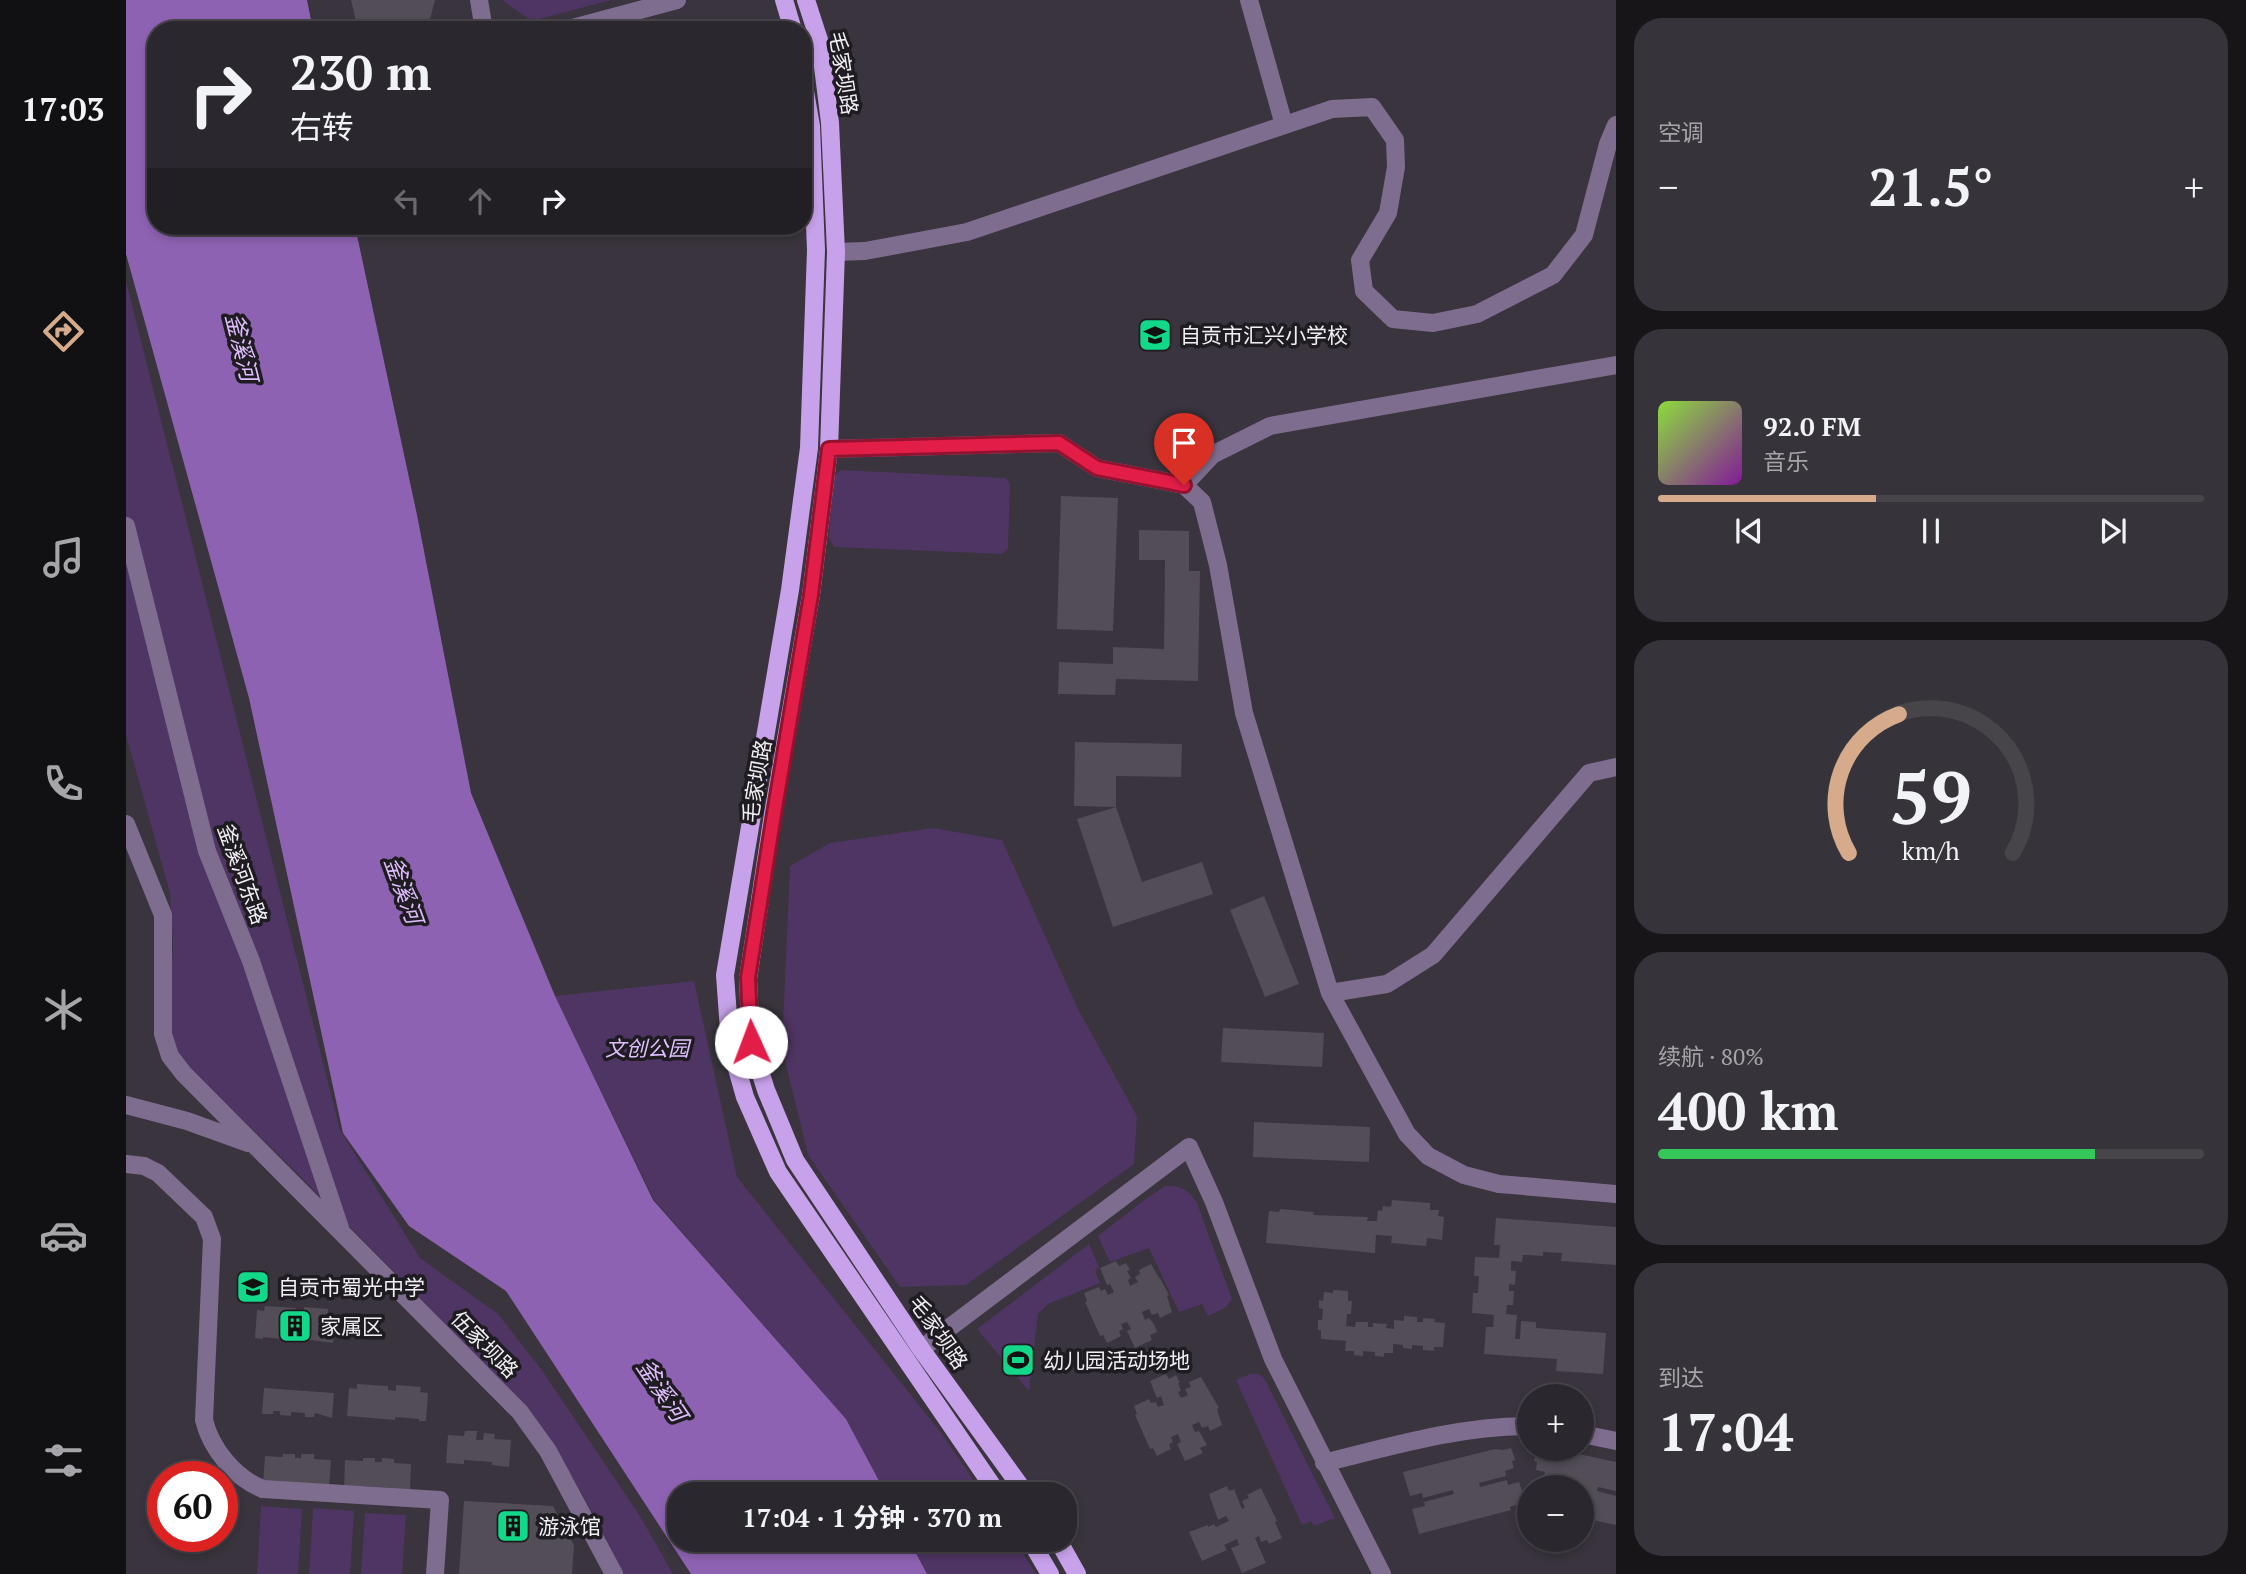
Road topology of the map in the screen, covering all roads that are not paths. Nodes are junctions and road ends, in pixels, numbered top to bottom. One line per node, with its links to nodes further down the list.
1 (479, 0): 6 (street)
2 (677, 0): 7 (street)
3 (784, 0): 8 (main road)
4 (806, 0): 12 (main road, 毛家坝路)
5 (1249, 0): 9 (street)
6 (482, 21)
7 (599, 21)
8 (790, 21)
9 (1284, 125): 10 (street); 12 (street)
10 (1616, 125)
11 (812, 151): 30 (main road, 毛家坝路)
12 (836, 252): 14 (main road, 毛家坝路)
13 (1616, 365): 15 (street)
14 (829, 449): 15 (street); 25 (main road, 毛家坝路)
15 (1184, 485): 19 (street)
16 (126, 526): 24 (street, 釜溪河东路)
17 (1616, 767): 19 (street)
18 (126, 824): 21 (street, 伍家坝路)
19 (1330, 993): 23 (street)
20 (126, 1105): 21 (street)
21 (254, 1145): 24 (street, 伍家坝路)
22 (126, 1164): 34 (street)
23 (1616, 1194)
24 (341, 1232): 35 (street, 伍家坝路)
25 (921, 1349): 29 (street); 31 (main road, 毛家坝路)
26 (1517, 1427): 29 (street)
27 (1594, 1436): 28 (street)
28 (1616, 1441)
29 (1324, 1463): 38 (street)
30 (990, 1482)
31 (1018, 1482)
32 (1037, 1552): 36 (main road)
33 (1065, 1552): 37 (main road)
34 (435, 1574)
35 (614, 1574)
36 (1050, 1574)
37 (1077, 1574)
38 (1382, 1574)

